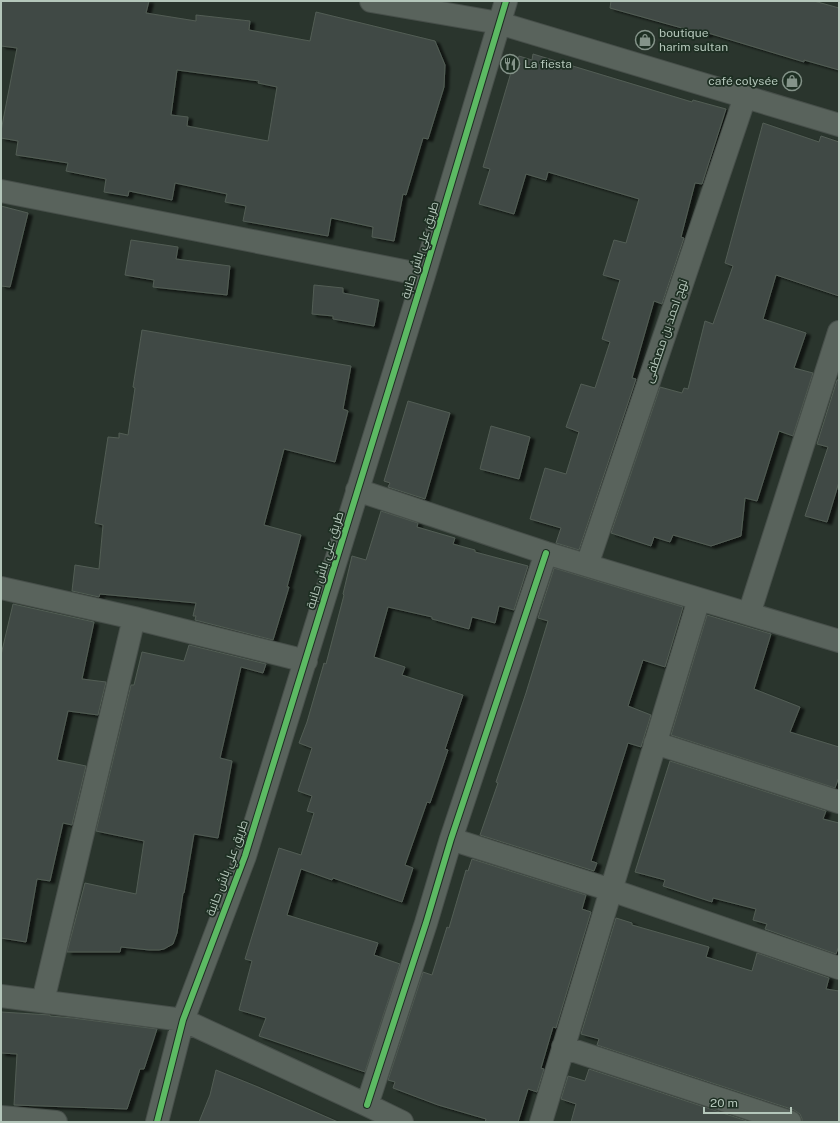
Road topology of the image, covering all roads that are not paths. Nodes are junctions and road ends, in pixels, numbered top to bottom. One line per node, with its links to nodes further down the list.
1 (371, 1): 3 (street)
2 (506, 1): 3 (street, طريق علي باش حانبة)
3 (499, 23): 4 (street); 7 (street, طريق علي باش حانبة)
4 (745, 97): 5 (street); 11 (street, نهج احمد بن مصطفى)
5 (839, 125)
6 (1, 190): 7 (street)
7 (424, 274): 9 (street, طريق علي باش حانبة)
8 (839, 332): 14 (street)
9 (357, 490): 10 (street); 17 (street, طريق علي باش حانبة)
10 (546, 553): 11 (street); 20 (street)
11 (587, 565): 13 (street)
12 (1, 588): 15 (street)
13 (699, 599): 14 (street); 18 (street)
14 (749, 614): 16 (street)
15 (134, 618): 17 (street); 24 (street)
16 (839, 641)
17 (306, 661): 25 (street, طريق علي باش حانبة)
18 (655, 742): 19 (street); 21 (street)
19 (839, 802)
20 (451, 839): 21 (street); 27 (street)
21 (611, 890): 22 (street); 26 (street)
22 (839, 968)
23 (1, 996): 24 (street)
24 (43, 1001): 25 (street)
25 (183, 1020): 27 (street); 30 (street, طريق علي باش حانبة)
26 (563, 1047): 32 (street); 33 (street)
27 (367, 1104): 31 (street)
28 (1, 1117): 29 (street)
29 (56, 1122)
30 (157, 1122)
31 (402, 1122)
32 (541, 1122)
33 (790, 1122)

